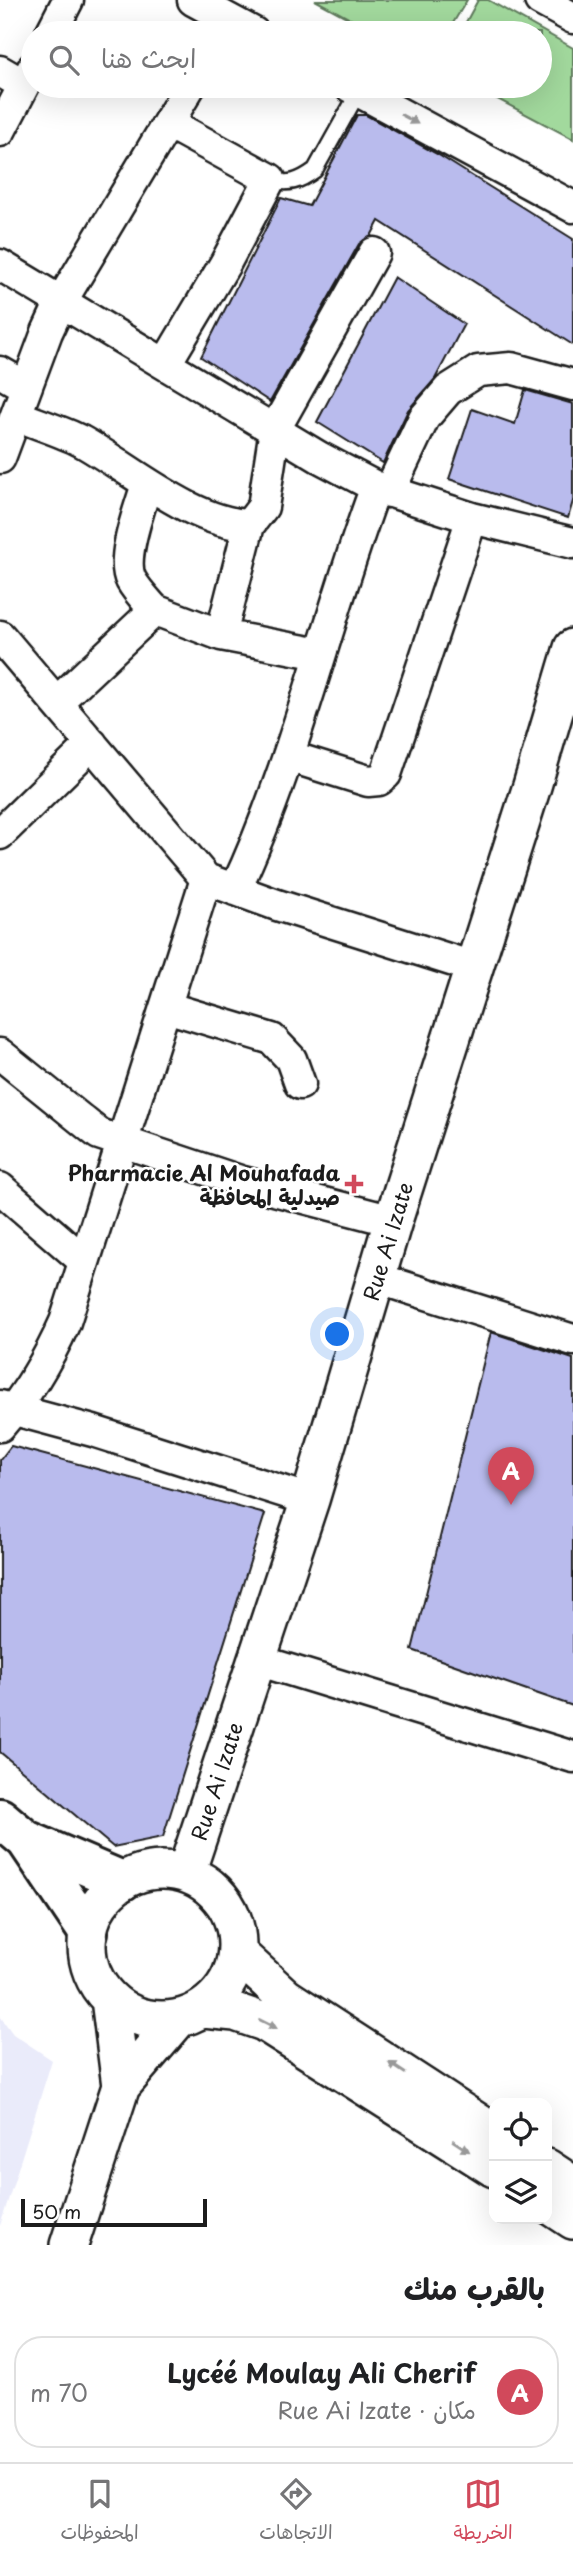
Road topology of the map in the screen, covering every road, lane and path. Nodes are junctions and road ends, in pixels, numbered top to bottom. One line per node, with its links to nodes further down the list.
1 (68, 0): 3 (street)
2 (193, 0): 4 (street)
3 (57, 21)
4 (235, 21)
5 (19, 74): 10 (street)
6 (183, 98): 9 (street)
7 (349, 98): 11 (lane)
8 (372, 98): 12 (street, one-way to 12)
9 (168, 123): 11 (street); 15 (street)
10 (0, 131)
11 (270, 179): 16 (street)
12 (573, 207)
13 (374, 253): 20 (street)
14 (0, 265): 15 (street)
15 (61, 302): 16 (street); 19 (street)
16 (166, 363): 20 (street)
17 (0, 372): 19 (street)
18 (573, 385): 23 (street)
19 (21, 401): 21 (street); 22 (street)
20 (275, 429): 23 (street); 25 (street)
21 (0, 458)
22 (147, 484): 25 (street); 27 (street)
23 (383, 489): 24 (street); 31 (street)
24 (472, 518): 26 (street); 34 (street)
25 (249, 525): 28 (street)
26 (573, 543)
27 (155, 610): 28 (street); 32 (street)
28 (221, 635): 31 (street)
29 (0, 636): 32 (street)
30 (573, 648): 38 (street, Rue Ai Izate)
31 (320, 654): 34 (street)
32 (57, 702): 33 (street)
33 (92, 744): 35 (street); 36 (street)
34 (288, 756): 37 (street)
35 (0, 834)
36 (206, 878): 37 (street); 39 (street)
37 (235, 890): 38 (street)
38 (473, 967): 44 (street, Rue Ai Izate)
39 (166, 1007): 41 (street); 42 (street)
40 (0, 1054): 42 (street)
41 (300, 1084)
42 (120, 1143): 44 (street); 45 (street)
43 (0, 1188): 45 (street)
44 (393, 1221): 46 (street, Rue Ai Izate)
45 (84, 1261): 48 (street)
46 (376, 1278): 47 (street); 49 (street, Rue Ai Izate)
47 (573, 1340)
48 (5, 1414): 49 (street)
49 (310, 1500): 50 (street, Rue Ai Izate)
50 (257, 1660): 51 (street); 53 (street, Rue Ai Izate)
51 (573, 1758)
52 (13, 1829): 54 (main road); 55 (main road)
53 (186, 1873): 54 (street); 56 (street)
54 (121, 1881): 55 (street)
55 (88, 1932): 57 (street)
56 (237, 1953): 58 (street); 60 (street, one-way to 56)
57 (110, 1999): 58 (street); 59 (street)
58 (191, 2014): 59 (street); 61 (street, one-way to 61)
59 (121, 2086): 66 (street)
60 (489, 2130)
61 (489, 2165)
62 (552, 2171): 63 (street)
63 (573, 2185)
64 (552, 2206): 65 (street)
65 (573, 2220)
66 (69, 2245)

